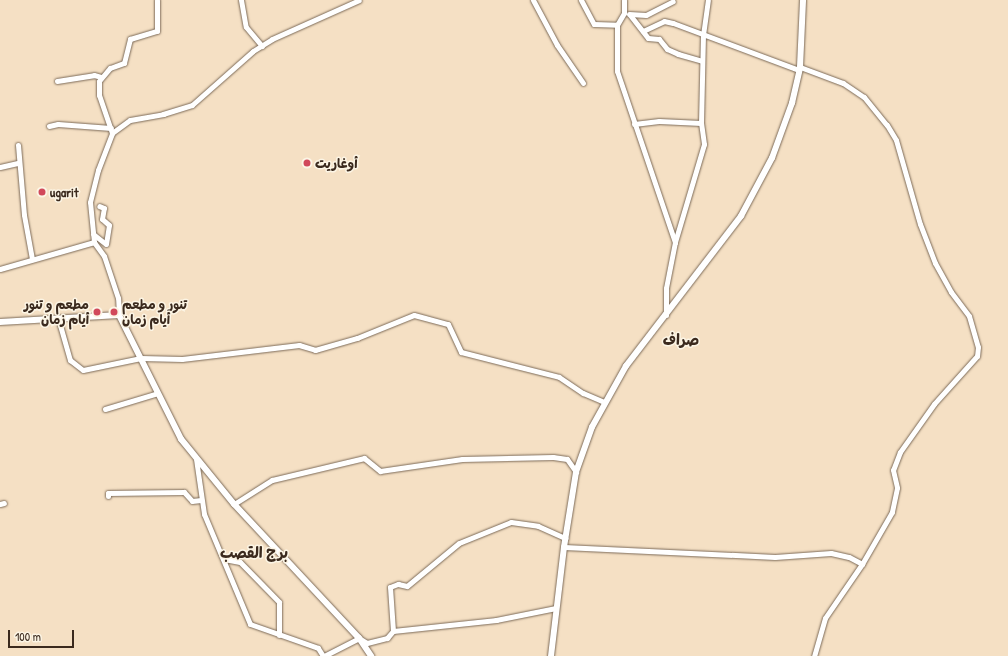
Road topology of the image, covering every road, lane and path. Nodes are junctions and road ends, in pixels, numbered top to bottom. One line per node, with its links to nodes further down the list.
1 (157, 0): 18 (street)
2 (242, 0): 15 (street)
3 (359, 0): 15 (street)
4 (533, 0): 20 (street)
5 (581, 0): 12 (street)
6 (624, 0): 10 (street)
7 (708, 0): 14 (street)
8 (803, 0): 17 (main road)
9 (673, 1): 11 (street)
10 (624, 13): 11 (street); 12 (street)
11 (630, 15): 13 (street)
12 (617, 25): 22 (street)
13 (643, 31): 14 (street); 16 (street)
14 (703, 35): 16 (street); 17 (street)
15 (262, 46): 24 (street)
16 (702, 61): 21 (street)
17 (799, 68): 34 (main road); 50 (street)
18 (101, 77): 19 (street); 24 (street)
19 (57, 80)
20 (583, 83)
21 (701, 123): 22 (street); 31 (street)
22 (634, 124): 31 (street)
23 (49, 126): 24 (street)
24 (111, 131): 29 (street)
25 (18, 145): 26 (street)
26 (18, 163): 27 (street); 32 (street)
27 (0, 167)
28 (99, 206): 29 (street)
29 (94, 234): 30 (street)
30 (94, 242): 32 (street); 35 (street)
31 (675, 242): 34 (street)
32 (32, 260): 33 (street)
33 (0, 269)
34 (666, 315): 40 (main road)
35 (119, 316): 36 (main road); 38 (main road)
36 (58, 318): 37 (main road); 38 (street)
37 (0, 322)
38 (141, 358): 39 (main road); 40 (street)
39 (158, 393): 41 (street); 42 (main road)
40 (604, 402): 43 (main road)
41 (105, 409)
42 (196, 459): 45 (street); 46 (main road)
43 (576, 472): 46 (street); 47 (main road)
44 (108, 496): 45 (street)
45 (201, 500): 49 (street)
46 (234, 504): 54 (main road)
47 (565, 538): 48 (main road); 52 (street)
48 (564, 547): 50 (street); 51 (main road)
49 (224, 559): 53 (street); 53 (street)
50 (862, 564): 58 (street)
51 (556, 608): 52 (street); 57 (main road)
52 (393, 631): 54 (street)
53 (278, 635): 55 (street)
54 (359, 638): 55 (street); 56 (main road)
55 (323, 656)
56 (371, 656)
57 (551, 656)
58 (814, 656)

